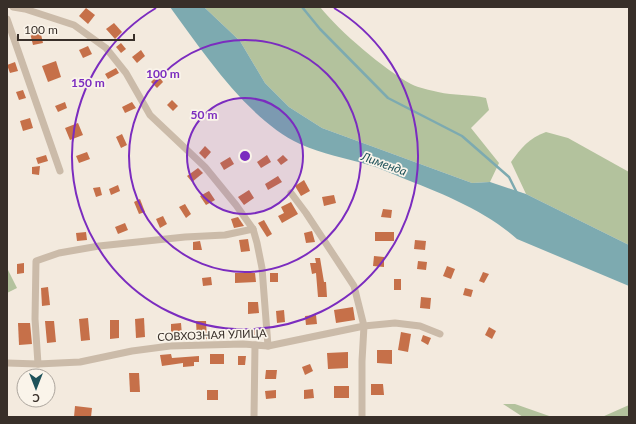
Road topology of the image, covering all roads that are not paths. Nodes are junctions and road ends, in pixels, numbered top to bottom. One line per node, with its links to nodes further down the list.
1 (13, 7): 5 (street)
2 (7, 19): 3 (street)
3 (60, 171)
4 (290, 193): 6 (street)
5 (253, 229): 9 (street); 11 (street)
6 (364, 326): 7 (street, СОВХОЗНАЯ УЛИЦА); 9 (street, СОВХОЗНАЯ УЛИЦА); 13 (street)
7 (440, 334)
8 (255, 345): 9 (street, СОВХОЗНАЯ УЛИЦА); 11 (street, СОВХОЗНАЯ УЛИЦА); 12 (street)
9 (268, 346)
10 (7, 363): 11 (street, СОВХОЗНАЯ УЛИЦА)
11 (38, 364)
12 (254, 417)
13 (362, 417)

